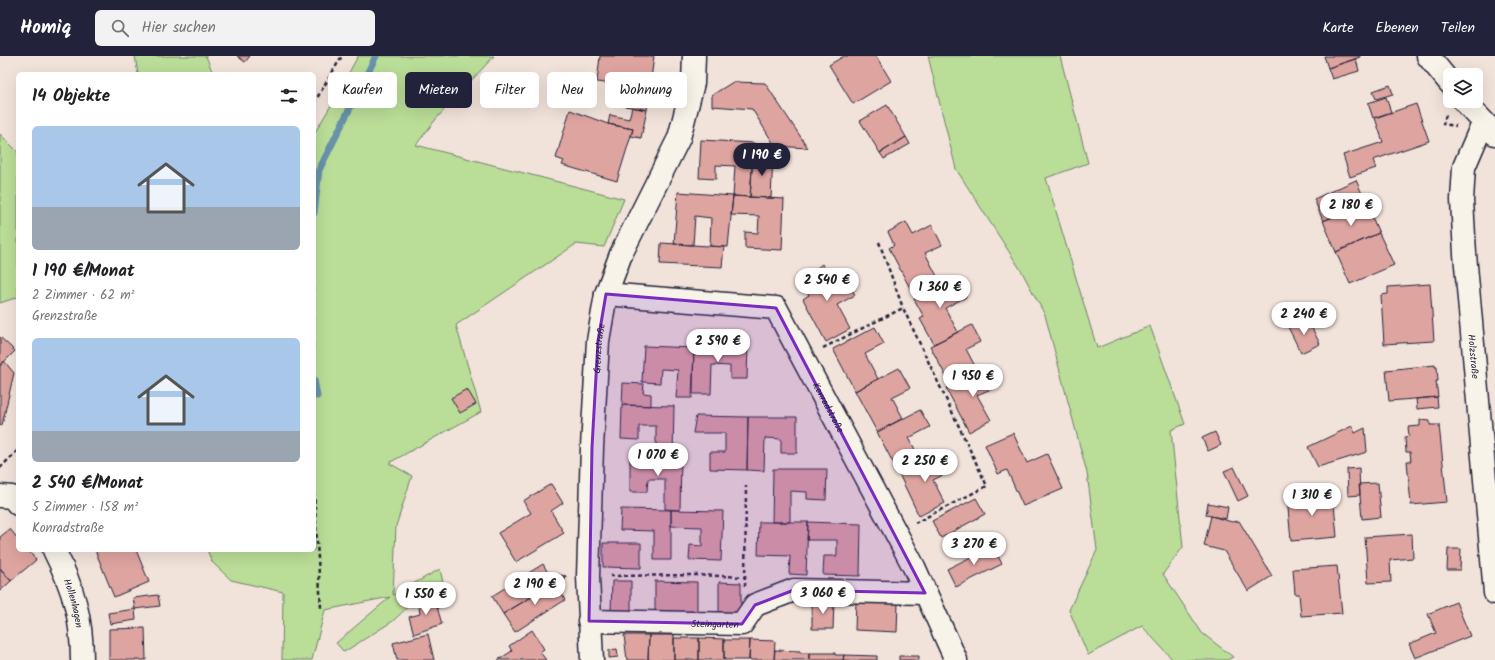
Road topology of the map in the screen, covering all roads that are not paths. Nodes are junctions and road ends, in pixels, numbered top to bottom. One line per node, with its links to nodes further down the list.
1 (694, 56): 6 (street, Grenzstraße)
2 (1434, 59): 3 (street)
3 (1443, 73)
4 (1471, 108): 5 (street)
5 (1491, 130): 11 (street, Holzstraße)
6 (606, 294): 10 (street, Konradstraße); 12 (street, Grenzstraße)
7 (0, 496): 8 (street)
8 (16, 502)
9 (55, 552): 13 (street, Hollenhagen)
10 (925, 593): 12 (street, Steingarten); 15 (street, Konradstraße)
11 (1495, 593)
12 (589, 621): 14 (street, Grenzstraße)
13 (82, 660)
14 (592, 660)
15 (956, 660)

